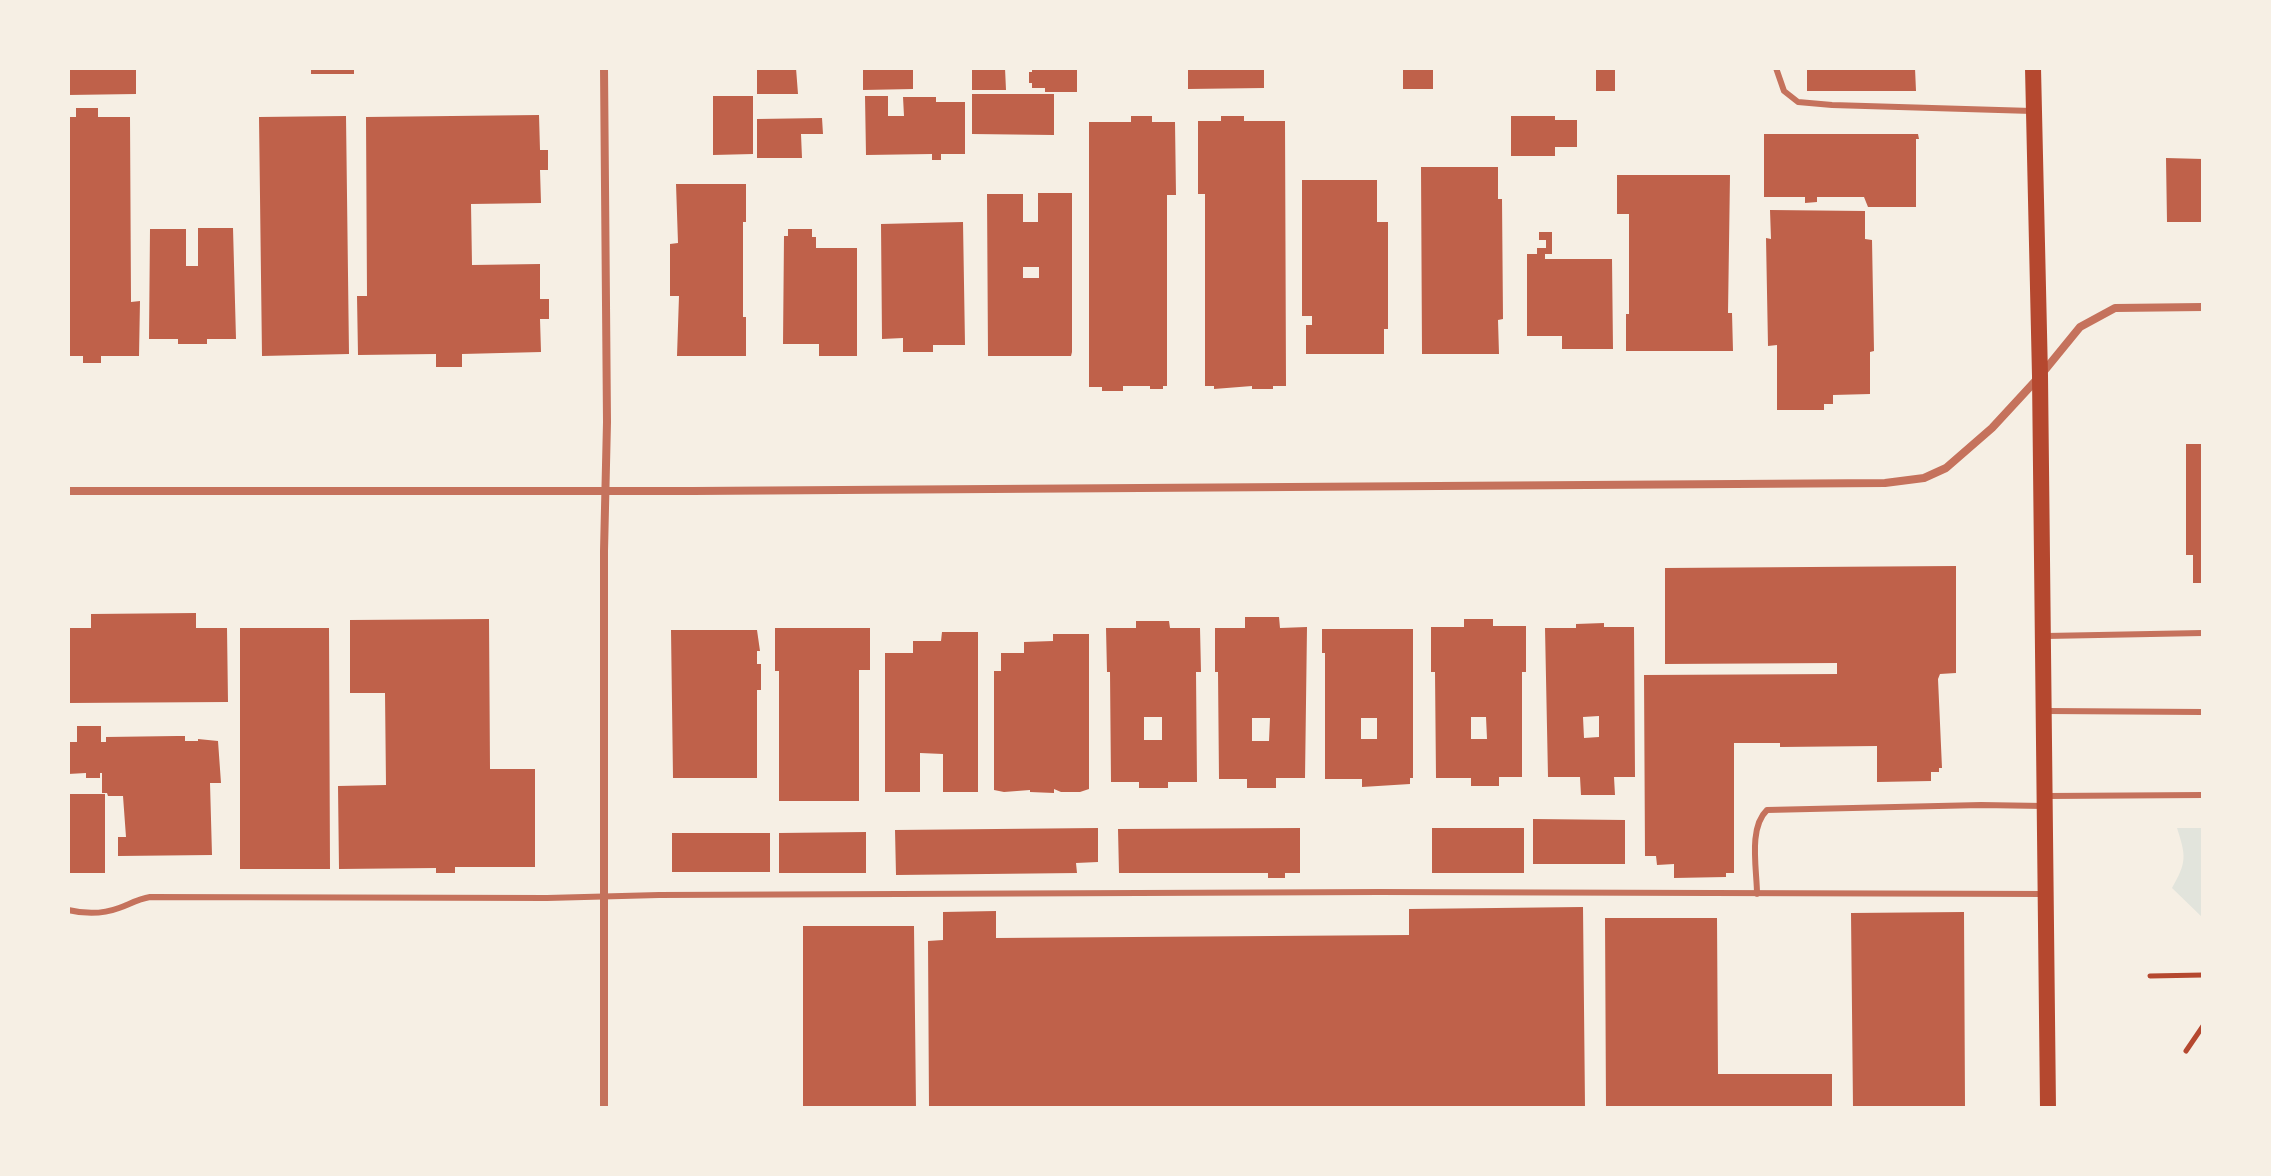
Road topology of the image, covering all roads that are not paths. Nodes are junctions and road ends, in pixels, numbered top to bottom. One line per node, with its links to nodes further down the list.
1 (604, 68): 8 (street)
2 (1776, 68): 4 (lane)
3 (2033, 68): 4 (main road)
4 (2034, 111): 6 (main road)
5 (2203, 307): 6 (street)
6 (2040, 376): 8 (street); 10 (main road)
7 (68, 491): 8 (street)
8 (606, 491): 17 (street)
9 (2203, 633): 10 (lane)
10 (2042, 636): 11 (main road)
11 (2044, 711): 12 (lane); 14 (main road)
12 (2203, 712)
13 (2203, 795): 14 (lane)
14 (2044, 801): 15 (lane); 16 (main road)
15 (1757, 894): 16 (lane); 17 (lane)
16 (2045, 894): 20 (main road)
17 (603, 897): 18 (lane); 19 (street)
18 (68, 910)
19 (604, 1108)
20 (2048, 1108)

